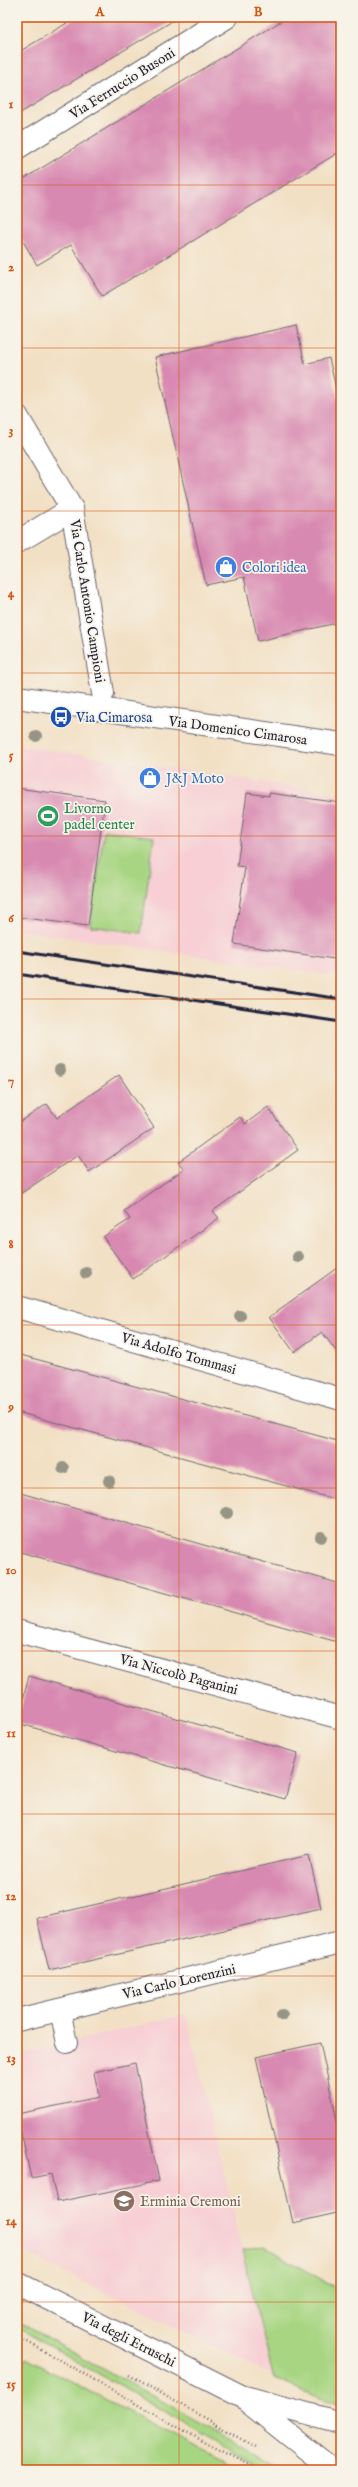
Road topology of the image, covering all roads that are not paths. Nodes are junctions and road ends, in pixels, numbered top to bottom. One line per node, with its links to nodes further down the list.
1 (227, 17): 2 (street, Via Ferruccio Busoni)
2 (17, 148)
3 (17, 416): 4 (street, Via Carlo Antonio Campioni)
4 (72, 509): 5 (street, Via Carlo Antonio Campioni); 7 (street, Via Carlo Antonio Campioni)
5 (17, 542)
6 (17, 697): 7 (street, Via Domenico Cimarosa)
7 (104, 702): 8 (street, Via Domenico Cimarosa)
8 (341, 744)
9 (17, 1307): 10 (street, Via Adolfo Tommasi)
10 (341, 1399)
11 (17, 1631): 12 (street, Via Niccolò Paganini)
12 (341, 1718)
13 (341, 1942): 14 (street, Via Carlo Lorenzini)
14 (60, 2010): 15 (street, Via Carlo Lorenzini); 16 (lane)
15 (17, 2020)
16 (67, 2043)
17 (17, 2283): 18 (street, Via degli Etruschi)
18 (241, 2396): 19 (street, Via degli Etruschi); 20 (street, Via degli Etruschi)
19 (341, 2423)
20 (333, 2470)

